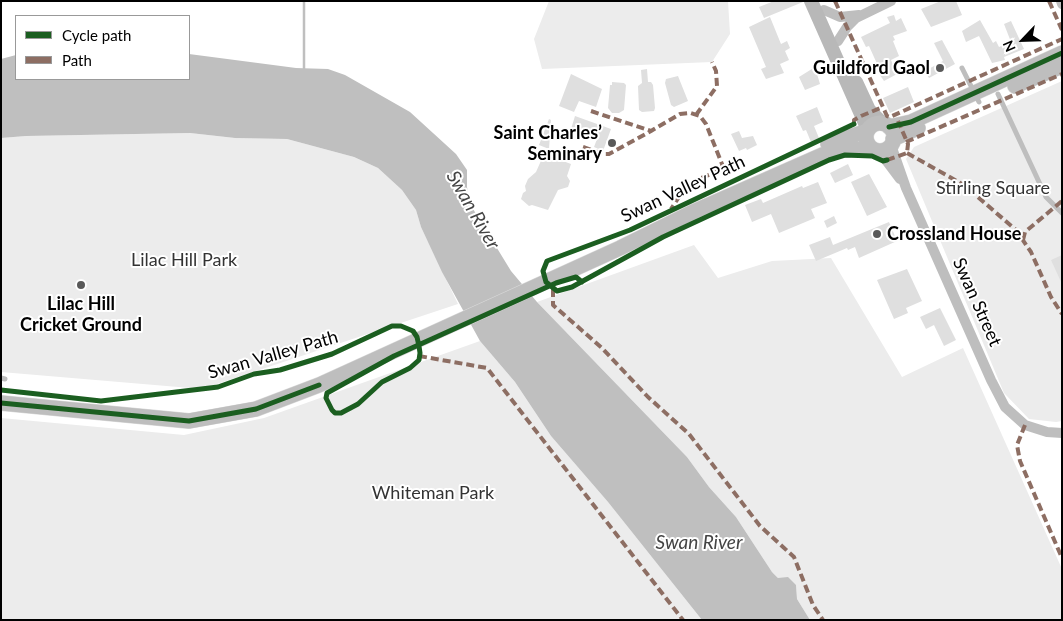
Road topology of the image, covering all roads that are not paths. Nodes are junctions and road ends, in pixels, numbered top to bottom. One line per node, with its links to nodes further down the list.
1 (811, 1): 11 (street)
2 (891, 1): 4 (street)
3 (822, 6): 4 (street); 5 (street, Swan Street)
4 (865, 13): 5 (street)
5 (838, 41): 12 (street, Swan Street)
6 (1062, 53): 10 (main road)
7 (1062, 66): 9 (main road)
8 (962, 68): 10 (lane)
9 (998, 94): 10 (main road); 13 (lane)
10 (977, 98): 12 (main road)
11 (867, 130): 12 (main road); 14 (main road)
12 (884, 139): 14 (main road); 16 (street, Swan Street)
13 (1062, 213)
14 (552, 277): 15 (main road)
15 (1, 403)
16 (1062, 433)

